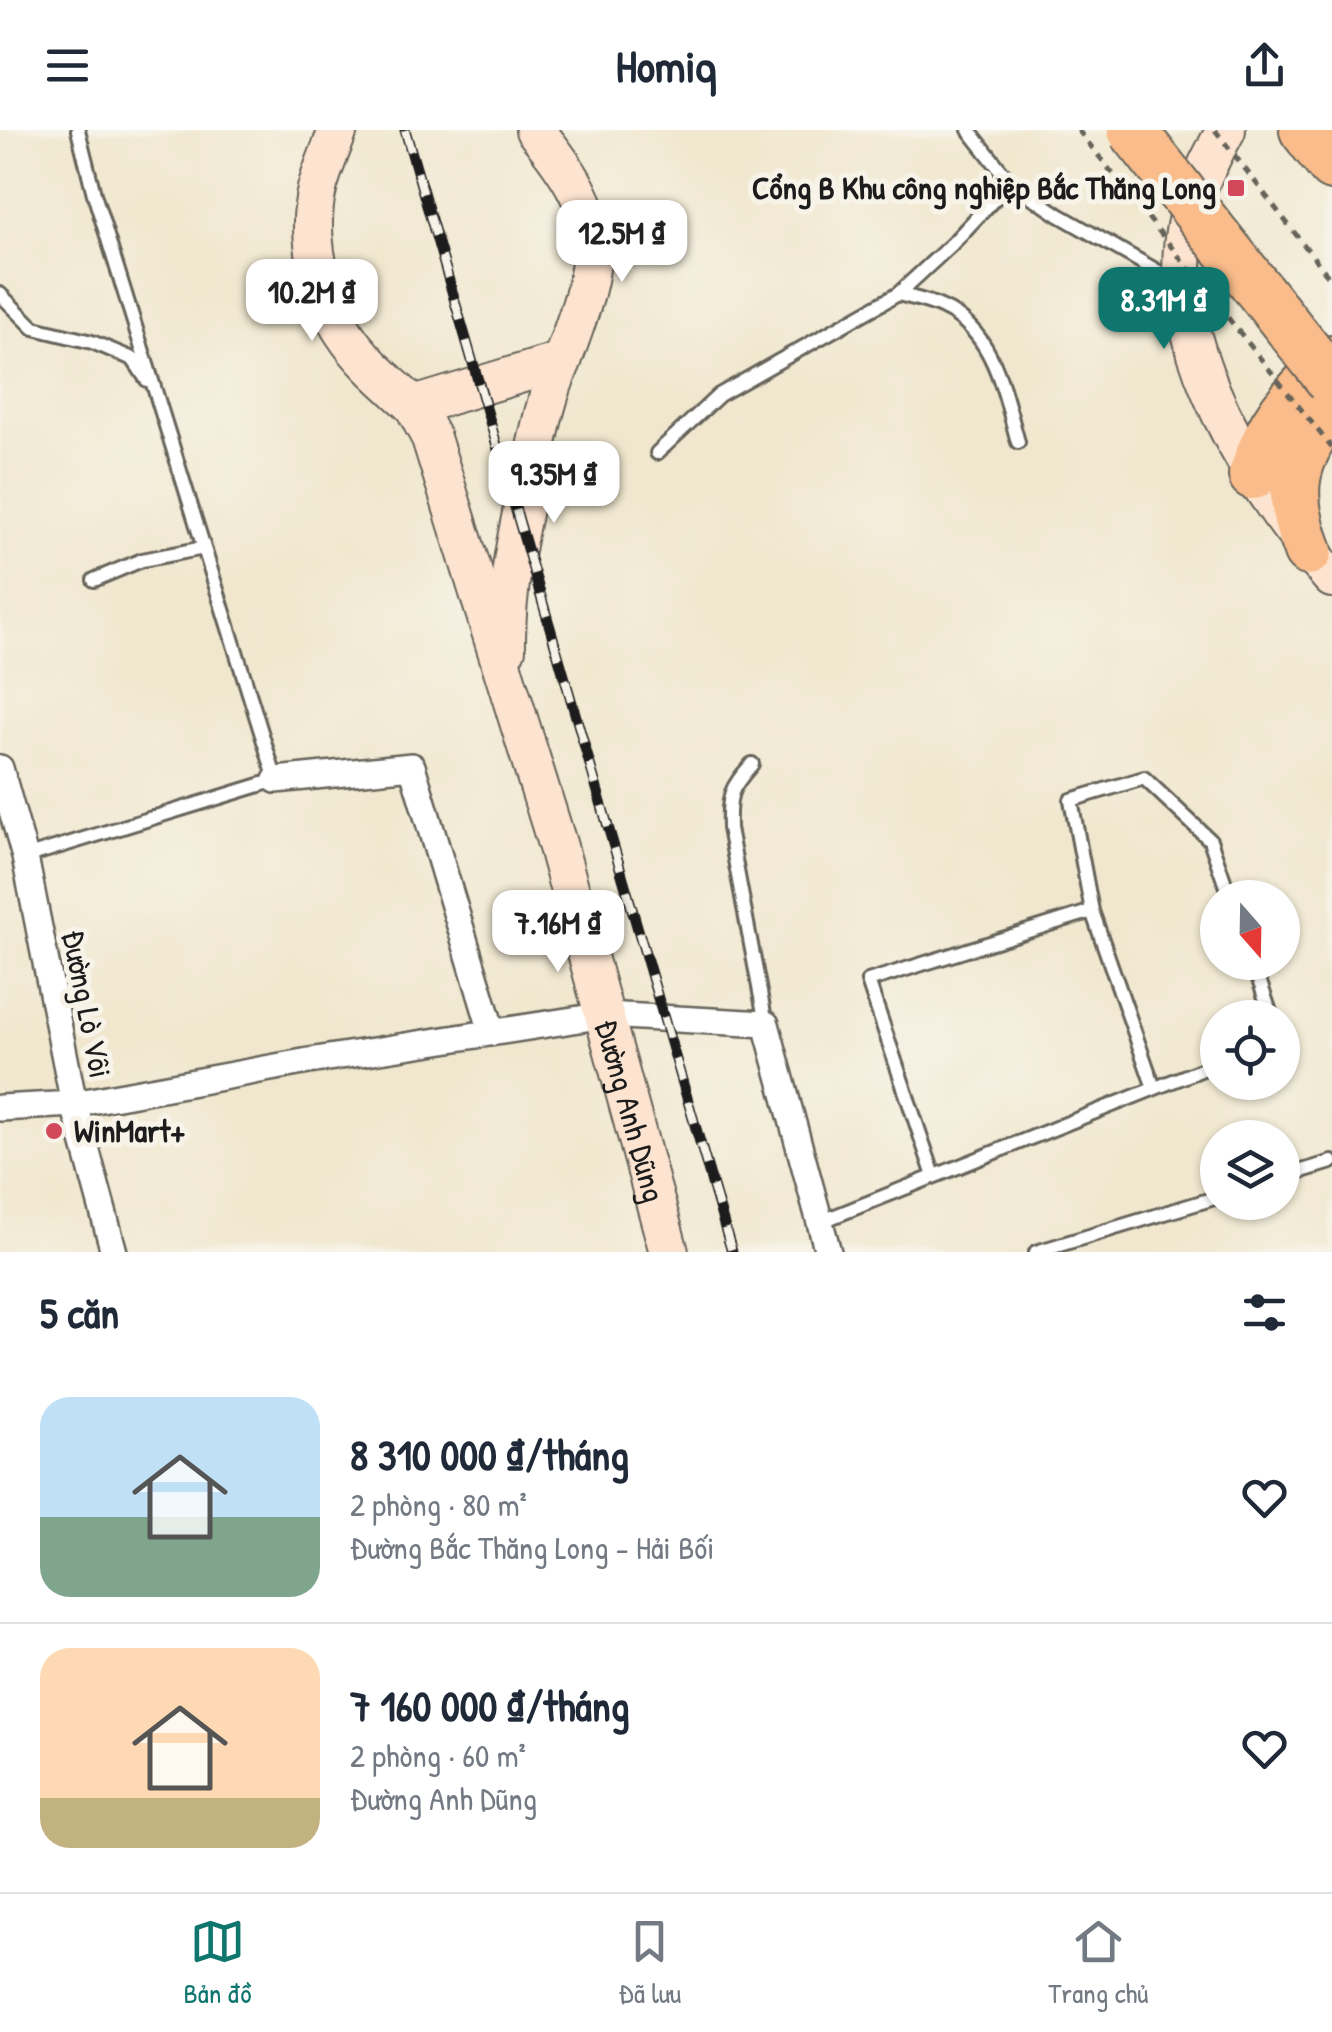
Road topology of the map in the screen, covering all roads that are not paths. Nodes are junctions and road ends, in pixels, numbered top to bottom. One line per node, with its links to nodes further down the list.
1 (78, 130): 16 (lane)
2 (338, 130): 17 (main road)
3 (535, 130): 14 (main road, Đường Anh Dũng)
4 (968, 130): 9 (lane)
5 (1132, 130): 15 (highway, bridge)
6 (1226, 130): 10 (main road)
7 (1304, 130): 8 (highway)
8 (1332, 166)
9 (1010, 182): 10 (lane); 12 (lane)
10 (1184, 287): 21 (main road)
11 (0, 294): 16 (lane)
12 (898, 294): 19 (lane); 20 (lane)
13 (1332, 360): 21 (highway)
14 (562, 361): 17 (main road); 25 (main road, Đường Anh Dũng)
15 (1332, 382)
16 (156, 395): 22 (lane)
17 (414, 406): 25 (main road, Đường Anh Dũng)
18 (1332, 406): 23 (highway)
19 (1018, 442)
20 (657, 452)
21 (1253, 475): 23 (main road)
22 (204, 548): 24 (lane); 28 (lane)
23 (1320, 564)
24 (94, 580)
25 (507, 682): 32 (main road, Đường Anh Dũng)
26 (752, 764): 33 (lane)
27 (0, 768): 29 (street, Đường Lò Vôi)
28 (276, 780): 29 (lane); 34 (street)
29 (25, 857): 37 (street, Đường Lò Vôi)
30 (1224, 880): 31 (lane)
31 (1092, 912): 36 (lane); 41 (lane)
32 (604, 1015): 33 (street); 34 (street); 45 (main road, Đường Anh Dũng)
33 (766, 1024): 43 (street)
34 (492, 1032): 37 (street)
35 (1200, 1070): 36 (lane)
36 (1154, 1088): 41 (lane)
37 (74, 1104): 38 (street); 44 (street, Đường Lò Vôi)
38 (0, 1108)
39 (1332, 1162): 40 (lane)
40 (1300, 1172)
41 (934, 1176): 43 (lane)
42 (1200, 1202): 47 (lane)
43 (820, 1222): 46 (street)
44 (114, 1252)
45 (668, 1252)
46 (828, 1252)
47 (1036, 1252)

